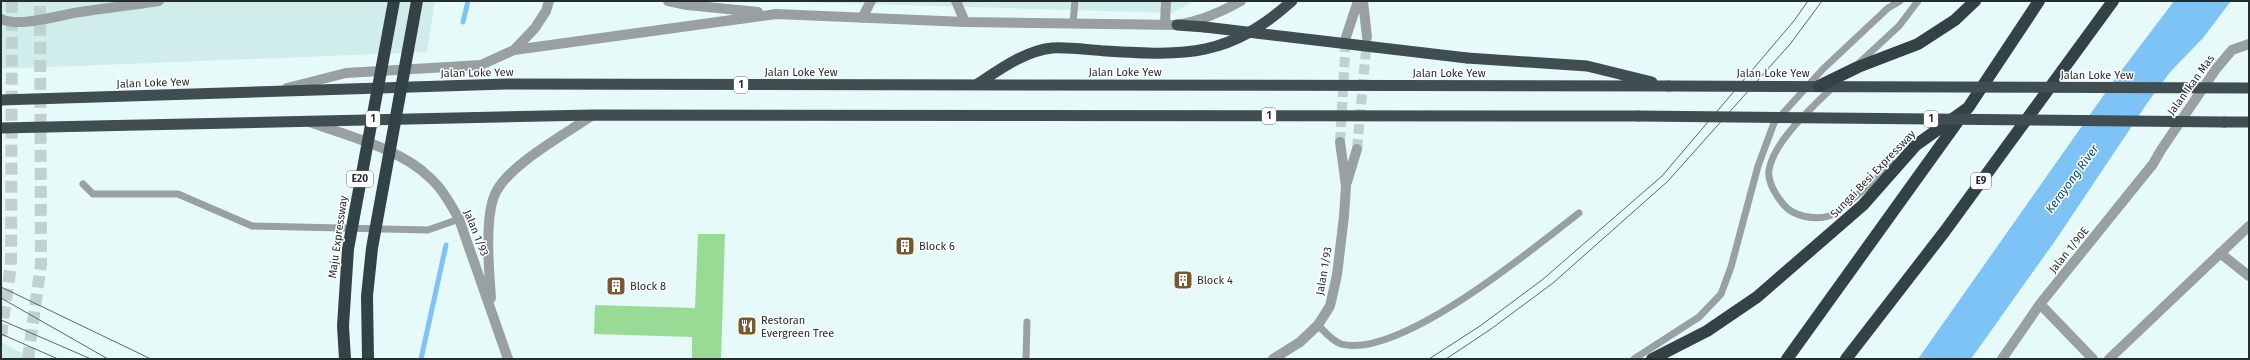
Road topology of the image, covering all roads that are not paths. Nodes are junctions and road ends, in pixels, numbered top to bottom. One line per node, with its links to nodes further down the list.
1 (78, 1): 20 (street)
2 (159, 1): 20 (street)
3 (394, 1): 57 (highway, Maju Expressway / E20, bridge)
4 (417, 1): 58 (highway, E20, bridge)
5 (549, 1): 30 (street)
6 (668, 1): 21 (street)
7 (871, 1): 22 (street)
8 (956, 1): 24 (street)
9 (1075, 1): 25 (lane)
10 (1166, 1): 26 (street)
11 (1241, 1): 26 (street)
12 (1292, 1): 31 (highway)
13 (1358, 1): 27 (street)
14 (1363, 1): 28 (street)
15 (1900, 1): 62 (lane)
16 (1918, 1): 43 (lane)
17 (1975, 1): 33 (highway, bridge)
18 (2039, 1): 37 (highway, Sungai Besi Expressway)
19 (2113, 1): 65 (highway, E9)
20 (79, 12): 23 (street)
21 (776, 14): 22 (street); 30 (street)
22 (862, 18): 24 (street)
23 (1, 19)
24 (965, 22): 25 (street)
25 (1073, 23): 26 (street)
26 (1171, 25): 32 (highway, bridge)
27 (1346, 37)
28 (1367, 38)
29 (2249, 44): 45 (street, Jalan Ikan Mas)
30 (514, 50): 35 (street)
31 (976, 85): 32 (highway, Jalan Loke Yew / 1); 35 (highway, Jalan Loke Yew / 1)
32 (1669, 86): 33 (highway, Jalan Loke Yew / 1, bridge)
33 (1819, 86): 34 (highway, Jalan Loke Yew / 1, bridge)
34 (2248, 88)
35 (273, 92): 36 (highway, Jalan Loke Yew / 1)
36 (1, 100)
37 (1968, 108): 43 (highway, Sungai Besi Expressway); 64 (highway)
38 (593, 115): 39 (highway, 1); 40 (highway, 1, bridge); 54 (street, Jalan 1/93)
39 (307, 121): 41 (highway, 1); 49 (street, Jalan 1/93)
40 (2249, 122)
41 (1, 128)
42 (1340, 142): 47 (street)
43 (1916, 145): 63 (highway, Sungai Besi Expressway)
44 (1357, 149): 47 (street)
45 (2161, 150): 53 (street, Jalan 1/90E)
46 (83, 184): 49 (lane)
47 (1346, 186): 56 (street, Jalan 1/93)
48 (1579, 213): 56 (lane)
49 (459, 219): 54 (street, Jalan 1/93)
50 (2249, 226): 51 (street)
51 (2220, 254): 52 (street); 68 (street)
52 (2249, 276)
53 (2040, 304): 66 (street, Jalan 1/90E); 67 (street)
54 (493, 320): 59 (street, Jalan 1/93)
55 (1027, 322): 60 (lane)
56 (1318, 325): 61 (street, Jalan 1/93)
57 (345, 359)
58 (368, 359)
59 (508, 359)
60 (1026, 359)
61 (1273, 359)
62 (1634, 359)
63 (1652, 359)
64 (1787, 359)
65 (1846, 359)
66 (2002, 359)
67 (2093, 359)
68 (2109, 359)

